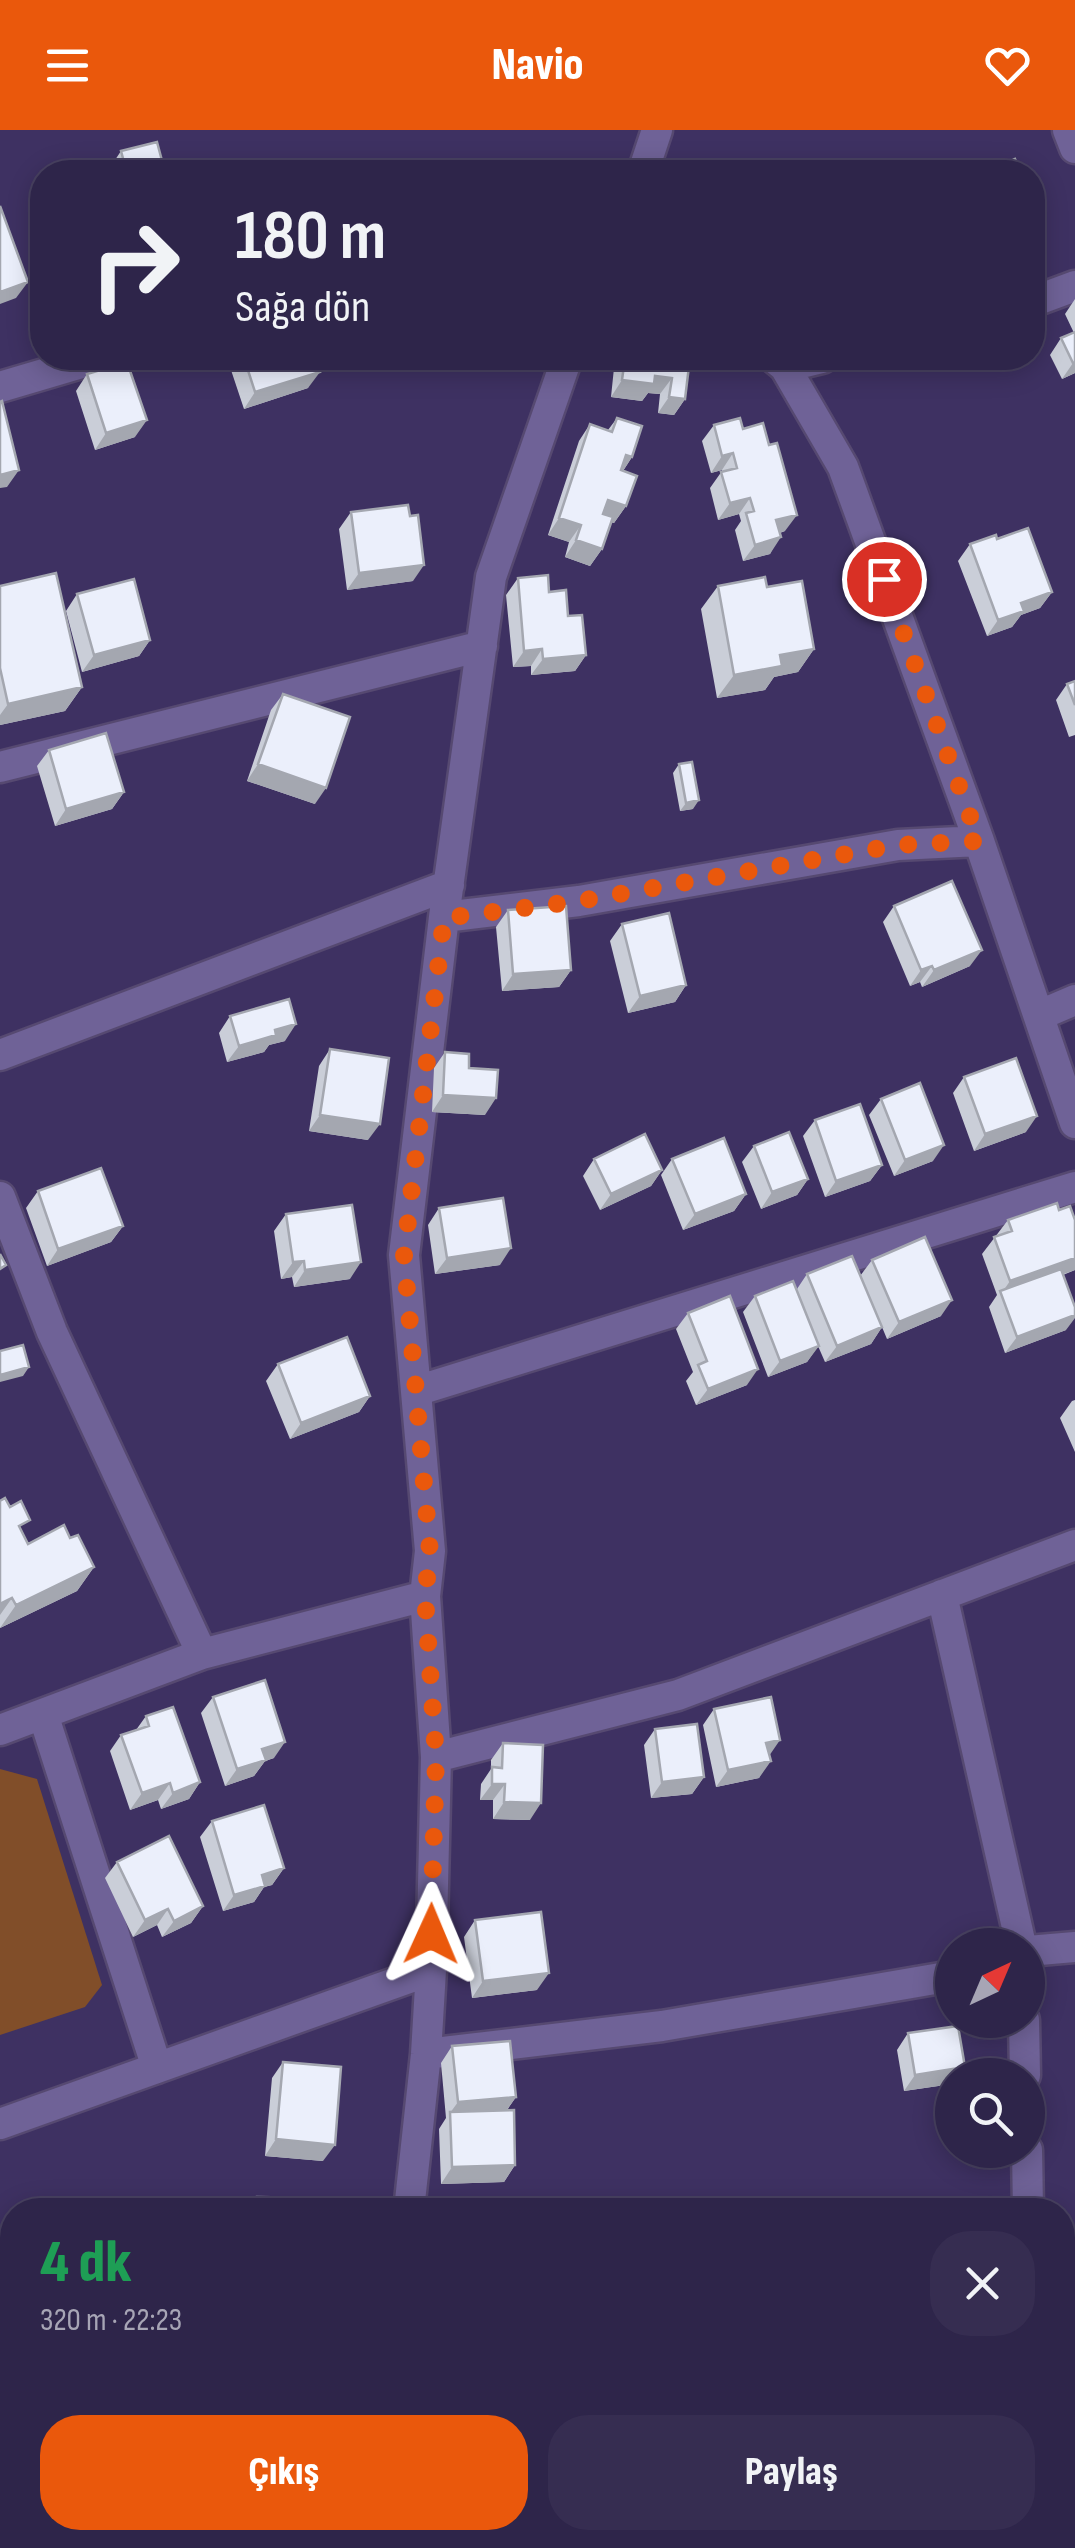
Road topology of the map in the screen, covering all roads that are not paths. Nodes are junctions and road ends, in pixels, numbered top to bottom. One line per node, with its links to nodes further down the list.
1 (656, 130): 4 (street)
2 (1068, 130): 3 (street)
3 (1075, 148)
4 (647, 160)
5 (1075, 286): 6 (street)
6 (1045, 297)
7 (57, 370): 10 (street)
8 (563, 370): 11 (street)
9 (785, 370): 13 (street)
10 (0, 387)
11 (482, 646): 12 (street); 14 (street)
12 (0, 767)
13 (979, 841): 15 (street); 17 (street)
14 (449, 885): 15 (street); 18 (street)
15 (444, 918): 22 (street)
16 (1075, 1000): 17 (street)
17 (1040, 1015): 19 (street)
18 (0, 1055)
19 (1075, 1123)
20 (1075, 1187): 22 (street)
21 (0, 1197): 26 (street)
22 (416, 1391): 25 (street)
23 (1075, 1545): 24 (street)
24 (942, 1595): 29 (street); 30 (street)
25 (425, 1596): 26 (street); 29 (street)
26 (202, 1654): 27 (street)
27 (43, 1714): 28 (street); 36 (street)
28 (0, 1730)
29 (436, 1757): 33 (street)
30 (1017, 1928)
31 (1075, 1947): 32 (street)
32 (1045, 1949)
33 (430, 1970): 35 (street); 36 (street)
34 (935, 1979): 35 (street)
35 (426, 2054): 39 (street)
36 (157, 2068): 37 (street)
37 (0, 2124)
38 (1027, 2168): 40 (street)
39 (410, 2198)
40 (1028, 2198)

